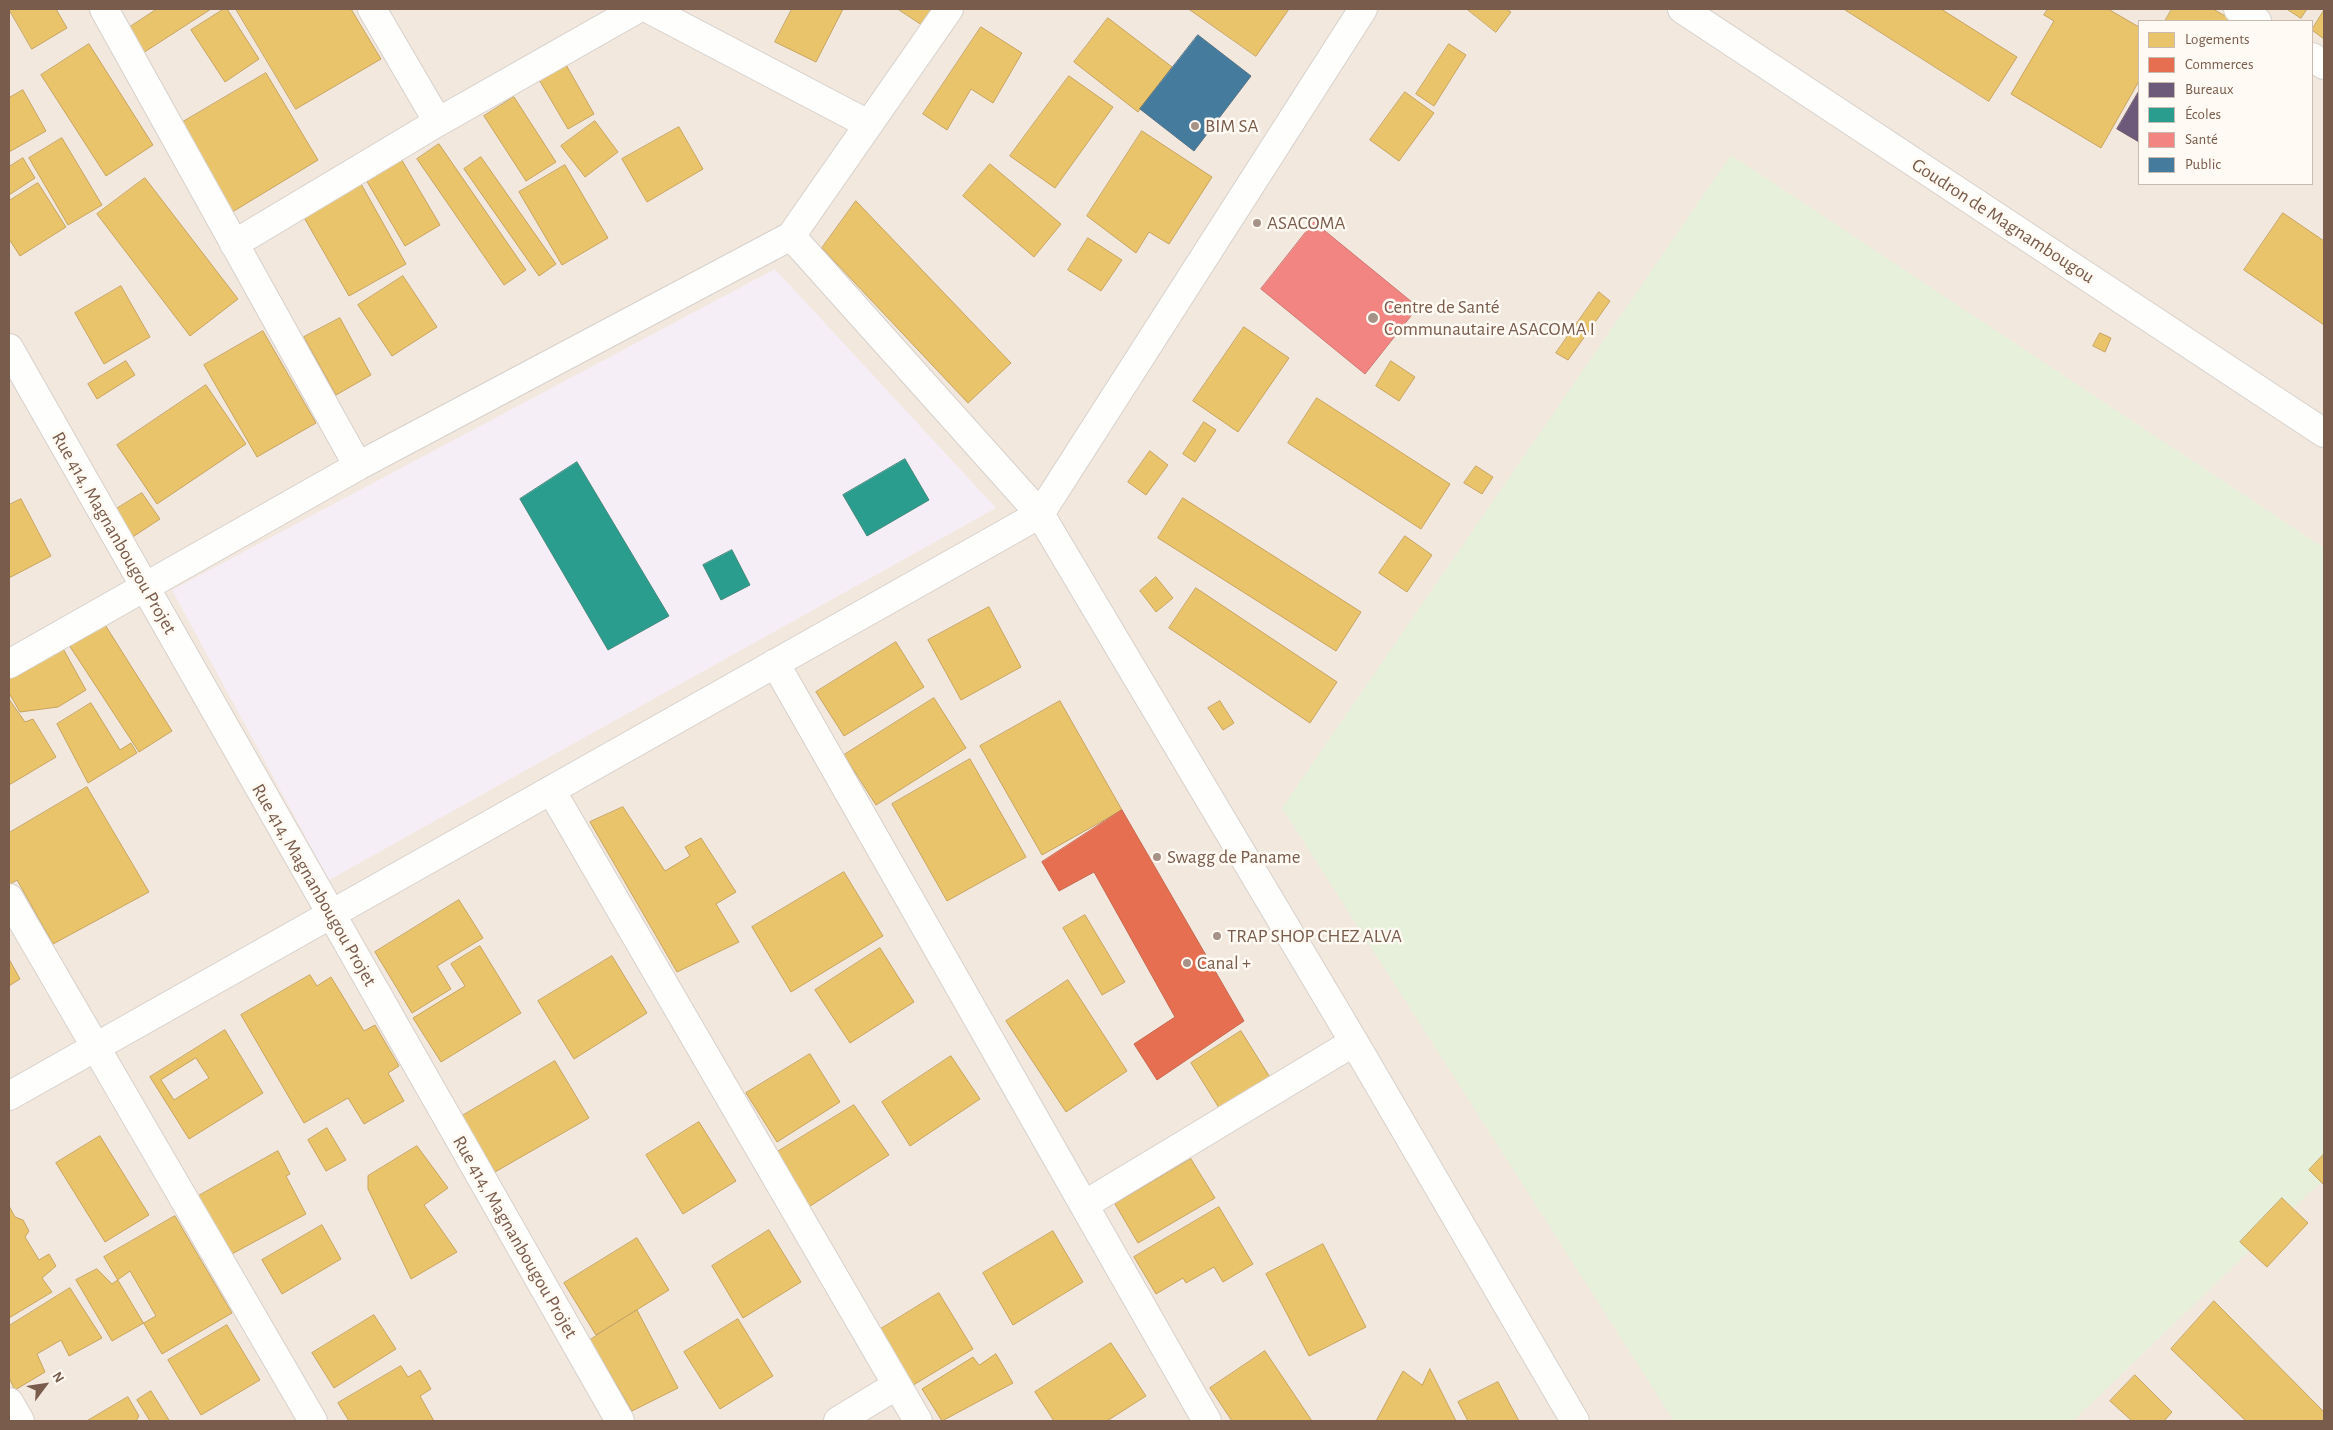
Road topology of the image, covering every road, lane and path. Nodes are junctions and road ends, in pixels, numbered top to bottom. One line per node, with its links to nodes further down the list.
1 (104, 9): 15 (street)
2 (372, 9): 12 (street)
3 (637, 9): 12 (street)
4 (649, 9): 13 (street)
5 (949, 9): 13 (street)
6 (1363, 9): 19 (street)
7 (1682, 9): 17 (street, Goudron de Magnambougou)
8 (2238, 9): 9 (street)
9 (2255, 20)
10 (2313, 58): 11 (street)
11 (2324, 65)
12 (438, 122): 15 (street)
13 (868, 124): 14 (street)
14 (791, 236): 18 (street); 19 (street)
15 (234, 244): 18 (street)
16 (9, 348): 20 (street, Rue 414, Magnanbougou Projet)
17 (2324, 433)
18 (358, 466): 20 (street)
19 (1040, 514): 21 (street); 26 (street)
20 (144, 587): 22 (street); 25 (street, Rue 414, Magnanbougou Projet)
21 (776, 663): 23 (street); 29 (street)
22 (9, 664)
23 (552, 790): 25 (street); 30 (street)
24 (9, 898): 27 (street)
25 (331, 915): 27 (street); 34 (street, Rue 414, Magnanbougou Projet)
26 (1354, 1042): 29 (street); 38 (street)
27 (97, 1047): 28 (street); 33 (street)
28 (9, 1096)
29 (1084, 1205): 37 (street)
30 (897, 1385): 35 (street); 36 (street)
31 (9, 1402): 32 (street)
32 (20, 1421)
33 (313, 1421)
34 (620, 1421)
35 (838, 1421)
36 (918, 1421)
37 (1207, 1421)
38 (1575, 1421)

